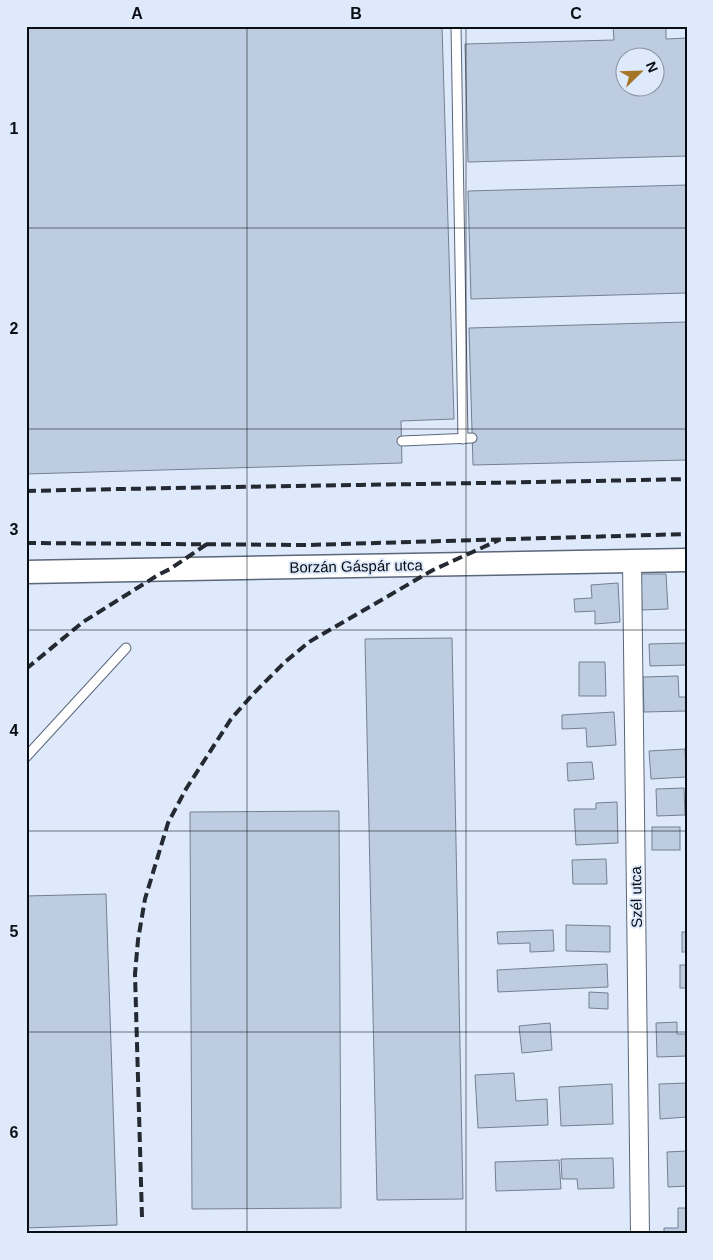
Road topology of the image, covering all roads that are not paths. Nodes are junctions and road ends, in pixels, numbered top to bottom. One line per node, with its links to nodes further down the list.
1 (456, 26): 2 (lane)
2 (402, 442)
3 (687, 560): 4 (street, Borzán Gáspár utca)
4 (632, 561): 5 (street, Borzán Gáspár utca); 8 (street, Szél utca)
5 (26, 572)
6 (126, 648): 7 (lane)
7 (26, 757)
8 (640, 1234)

